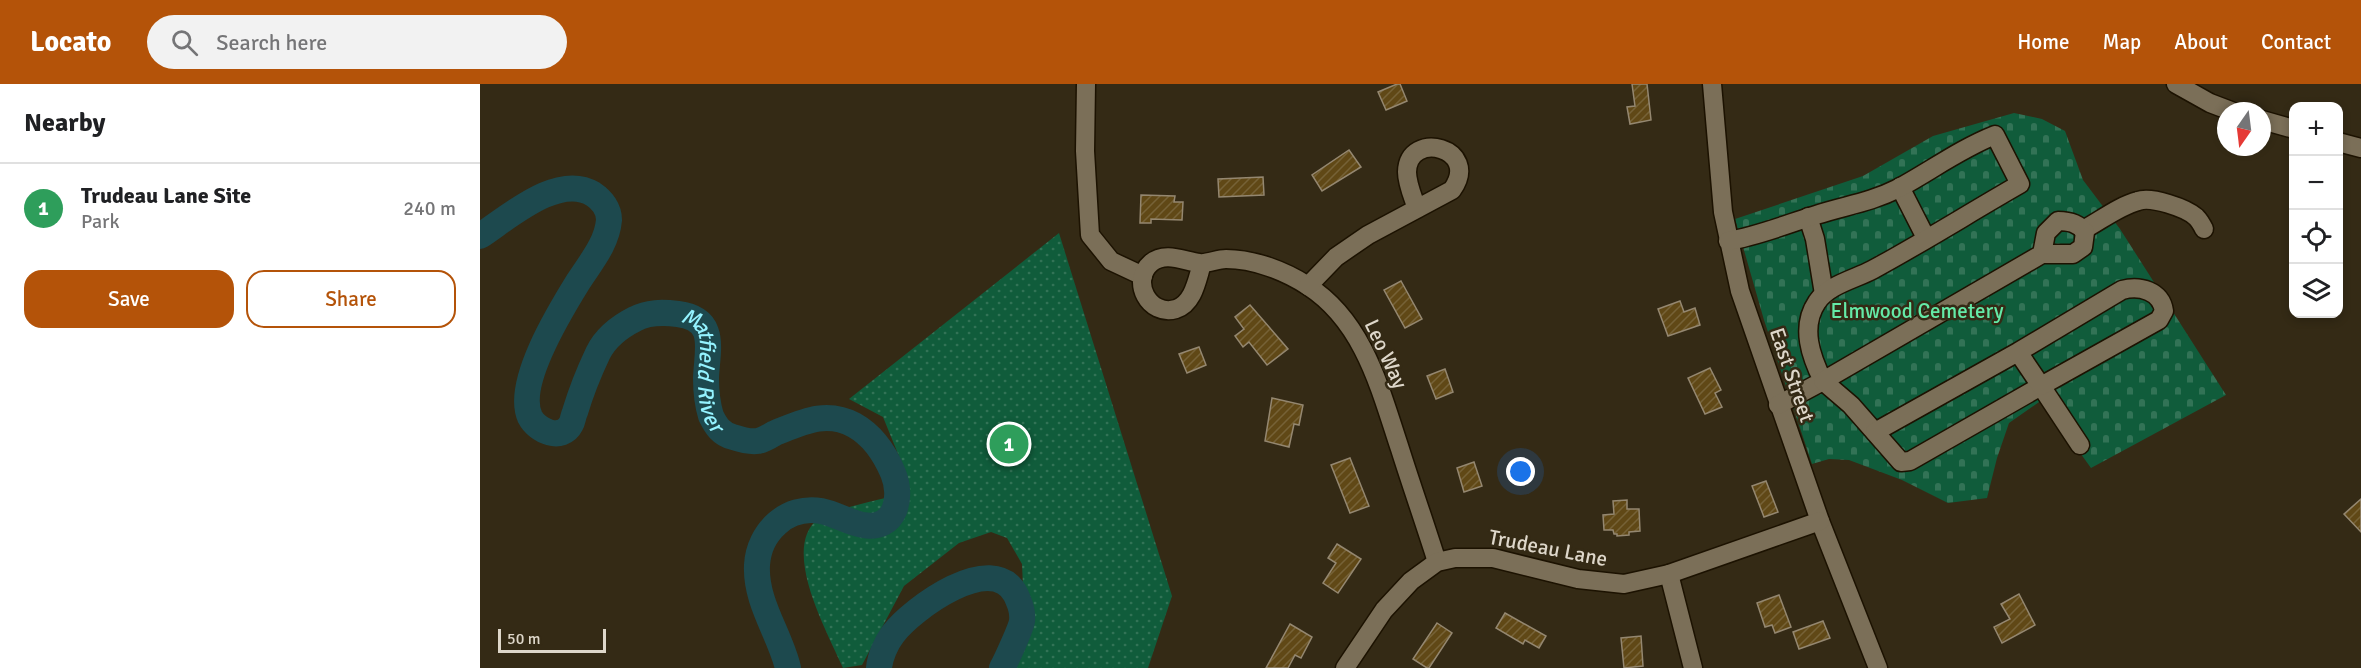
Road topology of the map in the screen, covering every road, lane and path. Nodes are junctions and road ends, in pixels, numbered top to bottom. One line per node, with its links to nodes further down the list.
1 (1086, 84): 18 (street)
2 (1712, 84): 15 (street, East Street)
3 (2176, 84): 4 (street)
4 (2217, 106)
5 (2271, 123): 6 (street)
6 (2289, 128)
7 (2343, 143): 8 (street)
8 (2361, 148)
9 (1900, 188): 11 (street); 14 (street); 14 (street)
10 (1417, 209): 19 (street)
11 (1808, 217): 15 (street); 20 (street)
12 (2204, 229): 13 (street)
13 (2083, 230): 16 (street); 16 (street)
14 (1926, 238): 20 (street)
15 (1728, 241): 24 (street, East Street)
16 (2042, 254): 22 (street)
17 (1202, 264): 18 (street, Leo Way); 18 (street); 19 (street, Leo Way)
18 (1143, 276)
19 (1308, 286): 28 (street, Leo Way)
20 (1824, 294): 22 (street)
21 (2018, 352): 23 (street); 23 (street); 25 (street)
22 (1823, 381): 24 (street); 25 (street)
23 (2041, 386): 25 (street); 26 (street)
24 (1779, 405): 27 (street, East Street)
25 (1875, 432)
26 (2080, 445)
27 (1820, 521): 29 (street, Trudeau Lane); 32 (street, East Street)
28 (1437, 562): 29 (street, Trudeau Lane); 30 (street, Trudeau Lane)
29 (1669, 574): 31 (street)
30 (1345, 668)
31 (1693, 668)
32 (1878, 668)

